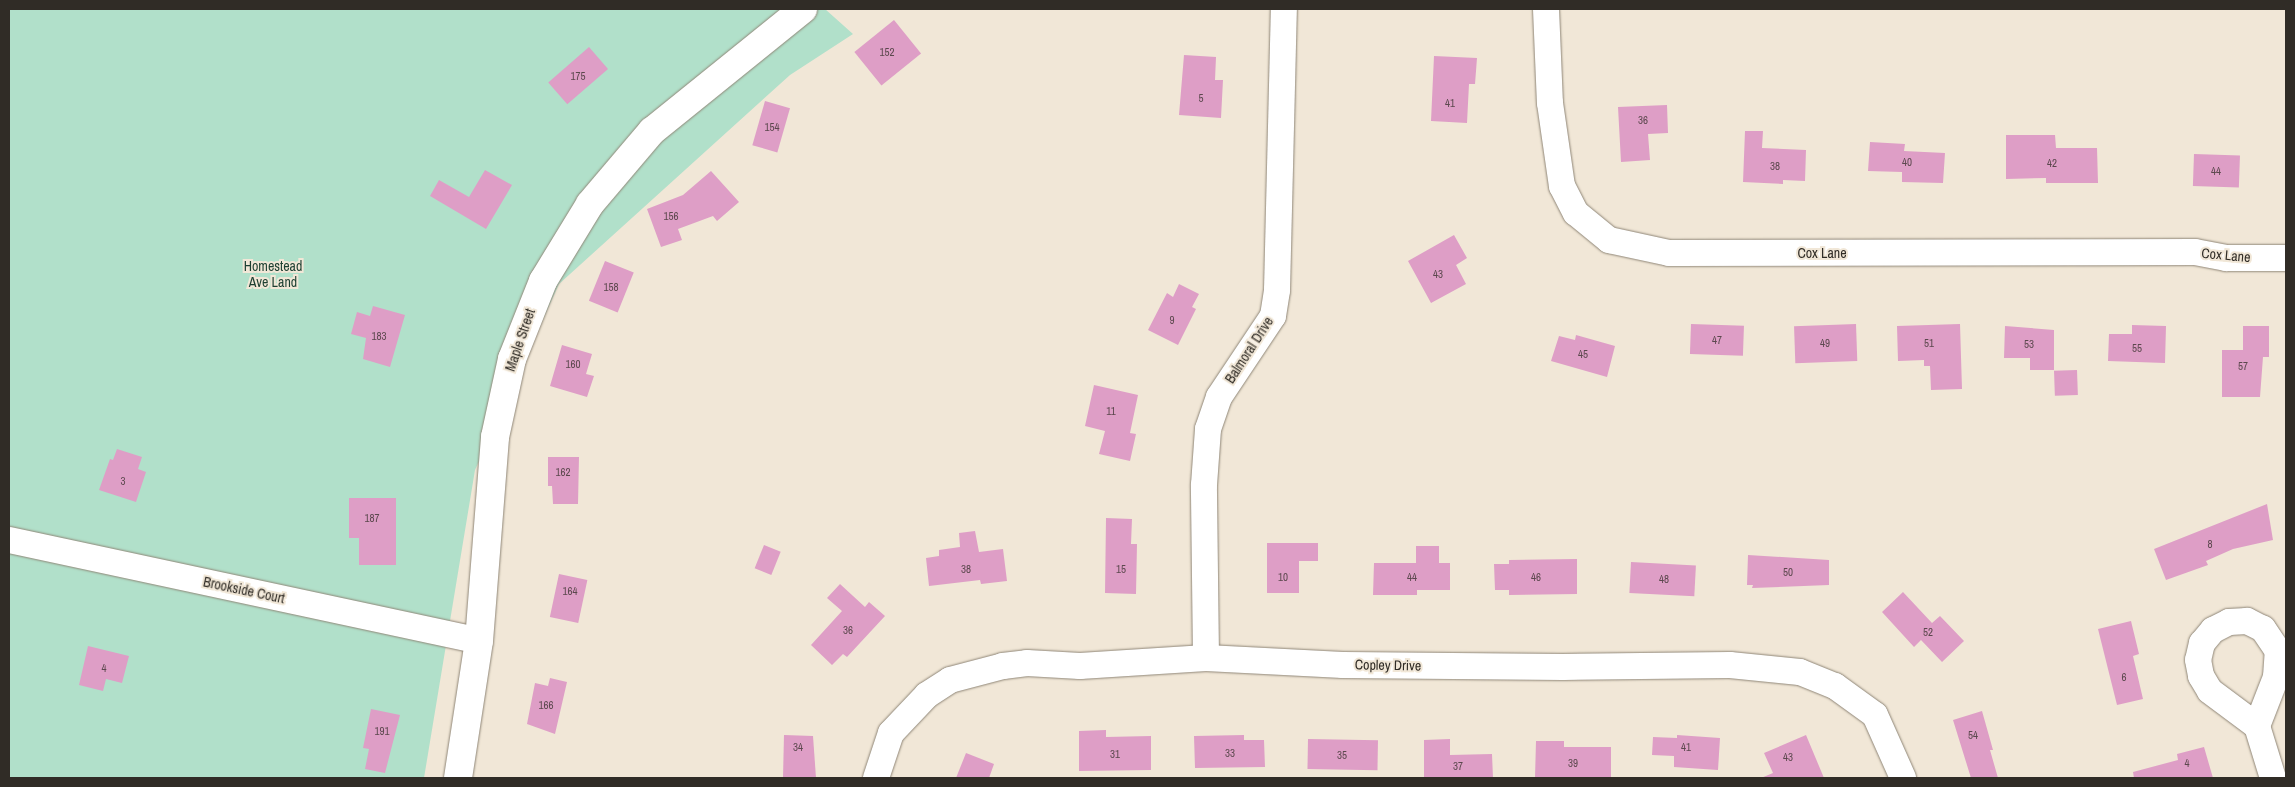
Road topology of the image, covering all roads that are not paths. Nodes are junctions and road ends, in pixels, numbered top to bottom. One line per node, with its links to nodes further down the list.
1 (803, 9): 6 (street, Maple Street)
2 (1284, 9): 7 (street, Balmoral Drive)
3 (1546, 9): 4 (street, Cox Lane)
4 (2286, 258)
5 (9, 540): 6 (street, Brookside Court)
6 (479, 642): 9 (street, Maple Street)
7 (1206, 658): 10 (street, Copley Drive); 11 (street, Copley Drive)
8 (2257, 726): 12 (street)
9 (458, 778)
10 (876, 778)
11 (1903, 778)
12 (2273, 778)

